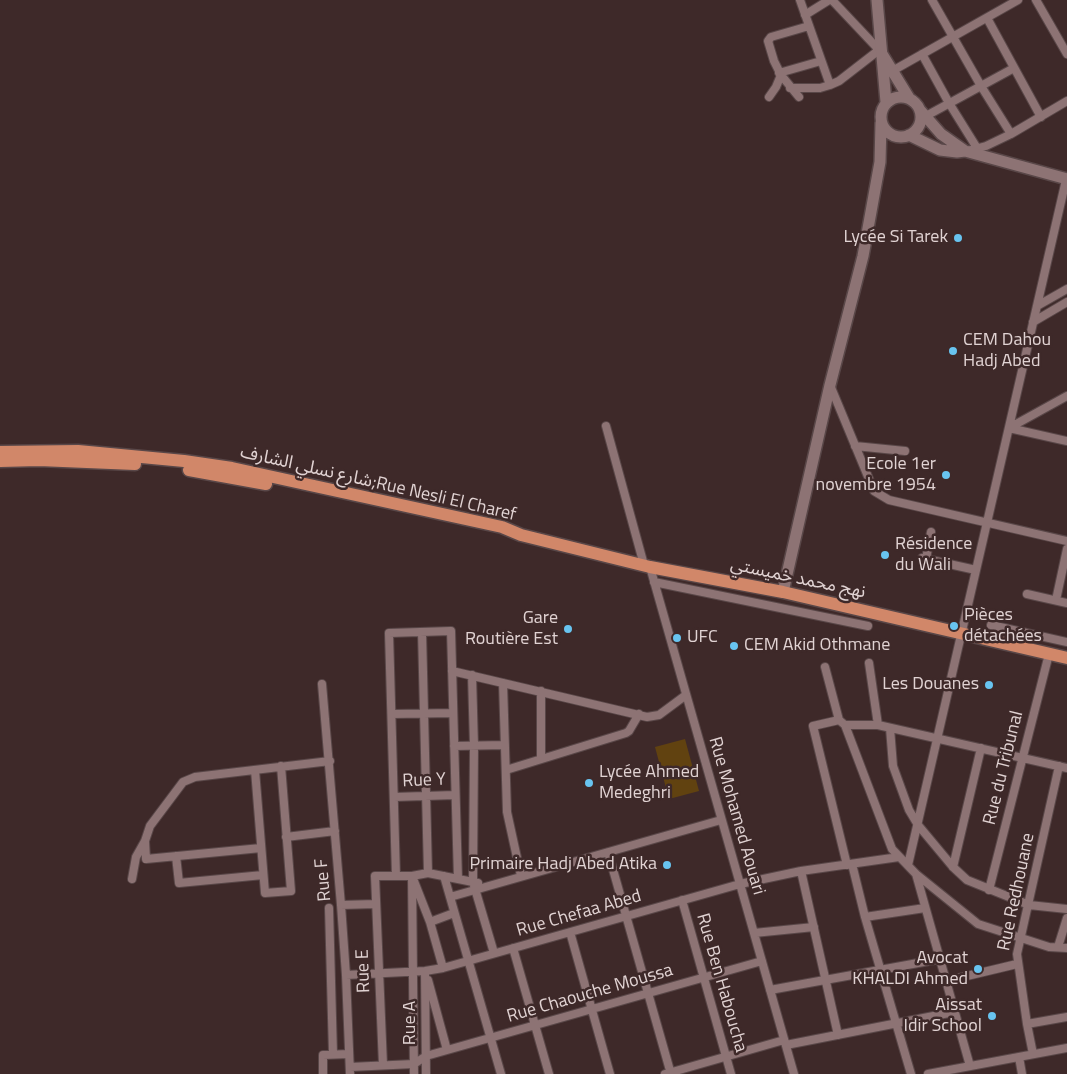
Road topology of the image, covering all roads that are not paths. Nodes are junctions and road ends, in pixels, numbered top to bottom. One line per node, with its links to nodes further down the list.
1 (800, 0): 7 (street)
2 (831, 0): 7 (street); 11 (street)
3 (932, 0): 10 (street)
4 (1018, 0): 8 (street)
5 (1036, 0): 13 (street)
6 (879, 1): 11 (street)
7 (805, 15): 9 (street)
8 (987, 18): 10 (street); 15 (street)
9 (809, 26): 14 (street); 17 (street)
10 (953, 37): 12 (street); 19 (street)
11 (881, 52): 16 (street); 18 (street); 25 (street)
12 (922, 54): 16 (street); 26 (street)
13 (1067, 54)
14 (821, 60): 17 (street); 18 (street)
15 (1014, 68): 19 (street); 28 (street)
16 (894, 70): 23 (street)
17 (780, 74): 20 (street); 21 (street)
18 (830, 86): 20 (street)
19 (980, 86): 26 (street); 30 (street)
20 (790, 88): 22 (street)
21 (769, 97)
22 (799, 98)
23 (910, 98): 25 (street); 27 (street)
24 (1067, 101): 28 (street)
25 (886, 102): 29 (street)
26 (949, 103): 27 (street); 33 (street)
27 (923, 113): 32 (street); 34 (street)
28 (1040, 117): 30 (street)
29 (881, 123): 31 (street); 35 (street)
30 (1011, 134): 33 (street)
31 (893, 135): 32 (street); 35 (street)
32 (908, 135): 34 (street)
33 (977, 148): 34 (street)
34 (965, 151): 36 (street)
35 (880, 162): 41 (street)
36 (1066, 180): 39 (street)
37 (1067, 289): 39 (street)
38 (1067, 302): 40 (street)
39 (1037, 306): 40 (street)
40 (1033, 322): 44 (street)
41 (830, 385): 46 (street); 58 (street)
42 (1067, 396): 44 (street)
43 (606, 426): 55 (street, Rue Mohamed Aouari)
44 (1009, 428): 45 (street); 50 (street)
45 (1067, 441)
46 (855, 446): 47 (street); 50 (street)
47 (905, 451)
48 (0, 452): 52 (main road, شارع نسلي الشارف;Rue Nesli El Charef)
49 (0, 461): 52 (main road, شارع نسلي الشارف;Rue Nesli El Charef)
50 (987, 522): 53 (street); 56 (street)
51 (931, 532): 56 (street)
52 (521, 535): 55 (main road, نهج محمد خميستي)
53 (1067, 541)
54 (1067, 549): 60 (street)
55 (647, 566): 57 (street, Rue Mohamed Aouari); 58 (main road, نهج محمد خميستي)
56 (976, 570): 65 (street)
57 (654, 582): 63 (street); 76 (street, Rue Mohamed Aouari)
58 (783, 592): 65 (main road, نهج محمد خميستي)
59 (1027, 594): 60 (street)
60 (1056, 600): 61 (street)
61 (1067, 603)
62 (991, 625): 66 (street)
63 (868, 626)
64 (422, 632): 71 (street); 78 (street); 79 (street)
65 (962, 634): 67 (main road, نهج محمد خميستي); 84 (street)
66 (1067, 642)
67 (1049, 654): 68 (main road, نهج محمد خميستي); 89 (street, Rue du Tribunal)
68 (1067, 658)
69 (869, 663): 82 (street)
70 (825, 667): 81 (street)
71 (452, 671): 72 (street); 77 (street)
72 (472, 675): 73 (street); 87 (street)
73 (503, 683): 75 (street); 85 (street)
74 (322, 684): 91 (street, Rue F)
75 (541, 691): 80 (street); 90 (street)
76 (686, 695): 80 (street); 99 (street, Rue Mohamed Aouari)
77 (453, 713): 79 (street); 86 (street)
78 (392, 714): 79 (street); 98 (street)
79 (424, 714): 97 (street)
80 (639, 714): 90 (street)
81 (842, 722): 82 (street); 107 (street); 108 (street)
82 (878, 725): 83 (street)
83 (890, 728): 84 (street); 100 (street)
84 (938, 739): 88 (street); 100 (street)
85 (505, 745): 87 (street); 95 (street)
86 (454, 746): 87 (street); 96 (street)
87 (474, 746): 122 (street)
88 (981, 748): 89 (street); 110 (street)
89 (1022, 757): 93 (street); 123 (street, Rue du Tribunal)
90 (541, 759): 95 (street)
91 (330, 761): 92 (street); 101 (street, Rue F)
92 (281, 766): 94 (street); 102 (street)
93 (1063, 767): 128 (street, Rue Redhouane)
94 (254, 770): 103 (street); 104 (street)
95 (506, 770): 118 (street)
96 (455, 795): 97 (street, Rue Y); 120 (street)
97 (426, 796): 98 (street, Rue Y); 112 (street)
98 (394, 797): 115 (street)
99 (721, 820): 105 (street); 121 (street, Rue Mohamed Aouari)
100 (918, 825): 109 (street); 110 (street)
101 (335, 831): 102 (street); 127 (street, Rue F)
102 (286, 837): 114 (street)
103 (145, 841): 106 (street); 119 (street)
104 (261, 848): 106 (street); 114 (street)
105 (608, 852): 118 (street); 133 (street)
106 (176, 856): 114 (street)
107 (899, 857): 108 (street, Rue Chefaa Abed); 109 (street)
108 (849, 864): 111 (street, Rue Chefaa Abed); 134 (street)
109 (908, 865): 113 (street)
110 (953, 868): 123 (street)
111 (801, 871): 121 (street, Rue Chefaa Abed); 137 (street)
112 (428, 873): 116 (street); 117 (street)
113 (916, 874): 130 (street); 140 (street)
114 (264, 876)
115 (396, 876): 116 (street); 126 (street, Rue E)
116 (412, 876): 136 (street); 152 (street)
117 (444, 876): 120 (street); 124 (street)
118 (522, 876): 122 (street)
119 (132, 879)
120 (458, 879): 122 (street)
121 (740, 884): 125 (street, Rue Chefaa Abed); 139 (street, Rue Mohamed Aouari)
122 (475, 886): 124 (street); 144 (street)
123 (989, 890): 128 (street)
124 (450, 897): 132 (street)
125 (682, 900): 133 (street, Rue Chefaa Abed); 155 (street, Rue Ben Haboucha)
126 (376, 904): 127 (street); 153 (street, Rue E)
127 (341, 905): 154 (street, Rue F)
128 (1029, 905): 131 (street); 140 (street, Rue Redhouane)
129 (329, 908): 171 (street)
130 (926, 908): 134 (street); 146 (street)
131 (1067, 908)
132 (454, 913): 136 (street); 145 (street)
133 (626, 916): 138 (street, Rue Chefaa Abed); 159 (street)
134 (865, 917): 150 (street)
135 (1067, 918): 142 (street)
136 (430, 922): 149 (street)
137 (814, 927): 139 (street); 156 (street)
138 (570, 932): 141 (street, Rue Chefaa Abed); 160 (street)
139 (754, 933): 147 (street, Rue Mohamed Aouari)
140 (1020, 937): 142 (street); 148 (street, Rue Redhouane)
141 (513, 948): 144 (street, Rue Chefaa Abed); 165 (street)
142 (1058, 948): 143 (street)
143 (1067, 948)
144 (494, 953): 145 (street, Rue Chefaa Abed)
145 (468, 960): 149 (street, Rue Chefaa Abed); 167 (street)
146 (940, 960): 150 (street); 157 (street)
147 (762, 961): 155 (street, Rue Chaouche Moussa); 158 (street, Rue Mohamed Aouari)
148 (1017, 964): 157 (street); 164 (street, Rue Redhouane)
149 (443, 968): 151 (street, Rue Chefaa Abed)
150 (881, 970): 156 (street); 163 (street)
151 (425, 971): 152 (street, Rue Chefaa Abed); 170 (street); 174 (street, Rue A)
152 (413, 972): 153 (street, Rue Chefaa Abed); 177 (street)
153 (379, 973): 154 (street, Rue Chefaa Abed); 178 (street, Rue E)
154 (346, 975): 172 (street, Rue F)
155 (704, 978): 159 (street, Rue Chaouche Moussa); 175 (street, Rue Ben Haboucha)
156 (826, 980): 158 (street); 166 (street)
157 (946, 981): 161 (street)
158 (770, 990): 168 (street, Rue Mohamed Aouari)
159 (648, 993): 160 (street, Rue Chaouche Moussa); 187 (street)
160 (592, 1009): 165 (street, Rue Chaouche Moussa); 186 (street)
161 (954, 1012): 163 (street); 179 (street)
162 (1067, 1017): 164 (street)
163 (896, 1024): 166 (street); 190 (street)
164 (1027, 1024): 173 (street, Rue Redhouane)
165 (535, 1025): 167 (street, Rue Chaouche Moussa); 185 (street)
166 (838, 1035): 168 (street)
167 (491, 1038): 170 (street, Rue Chaouche Moussa); 184 (street)
168 (785, 1043): 175 (street); 189 (street, Rue Mohamed Aouari)
169 (1067, 1048): 173 (street)
170 (448, 1050): 174 (street, Rue Chaouche Moussa)
171 (333, 1054): 172 (street); 181 (street)
172 (349, 1054): 180 (street, Rue F)
173 (1034, 1054): 176 (street)
174 (426, 1056): 177 (street, Rue Chaouche Moussa); 183 (street, Rue A)
175 (726, 1057): 187 (street); 188 (street, Rue Ben Haboucha)
176 (1019, 1057): 179 (street); 192 (street)
177 (414, 1064): 178 (street); 182 (street)
178 (382, 1065): 180 (street)
179 (970, 1066): 191 (street)
180 (350, 1070)
181 (323, 1074)
182 (414, 1074)
183 (426, 1074)
184 (501, 1074)
185 (549, 1074)
186 (610, 1074)
187 (669, 1074)
188 (731, 1074)
189 (794, 1074)
190 (911, 1074)
191 (928, 1074)
192 (1022, 1074)

